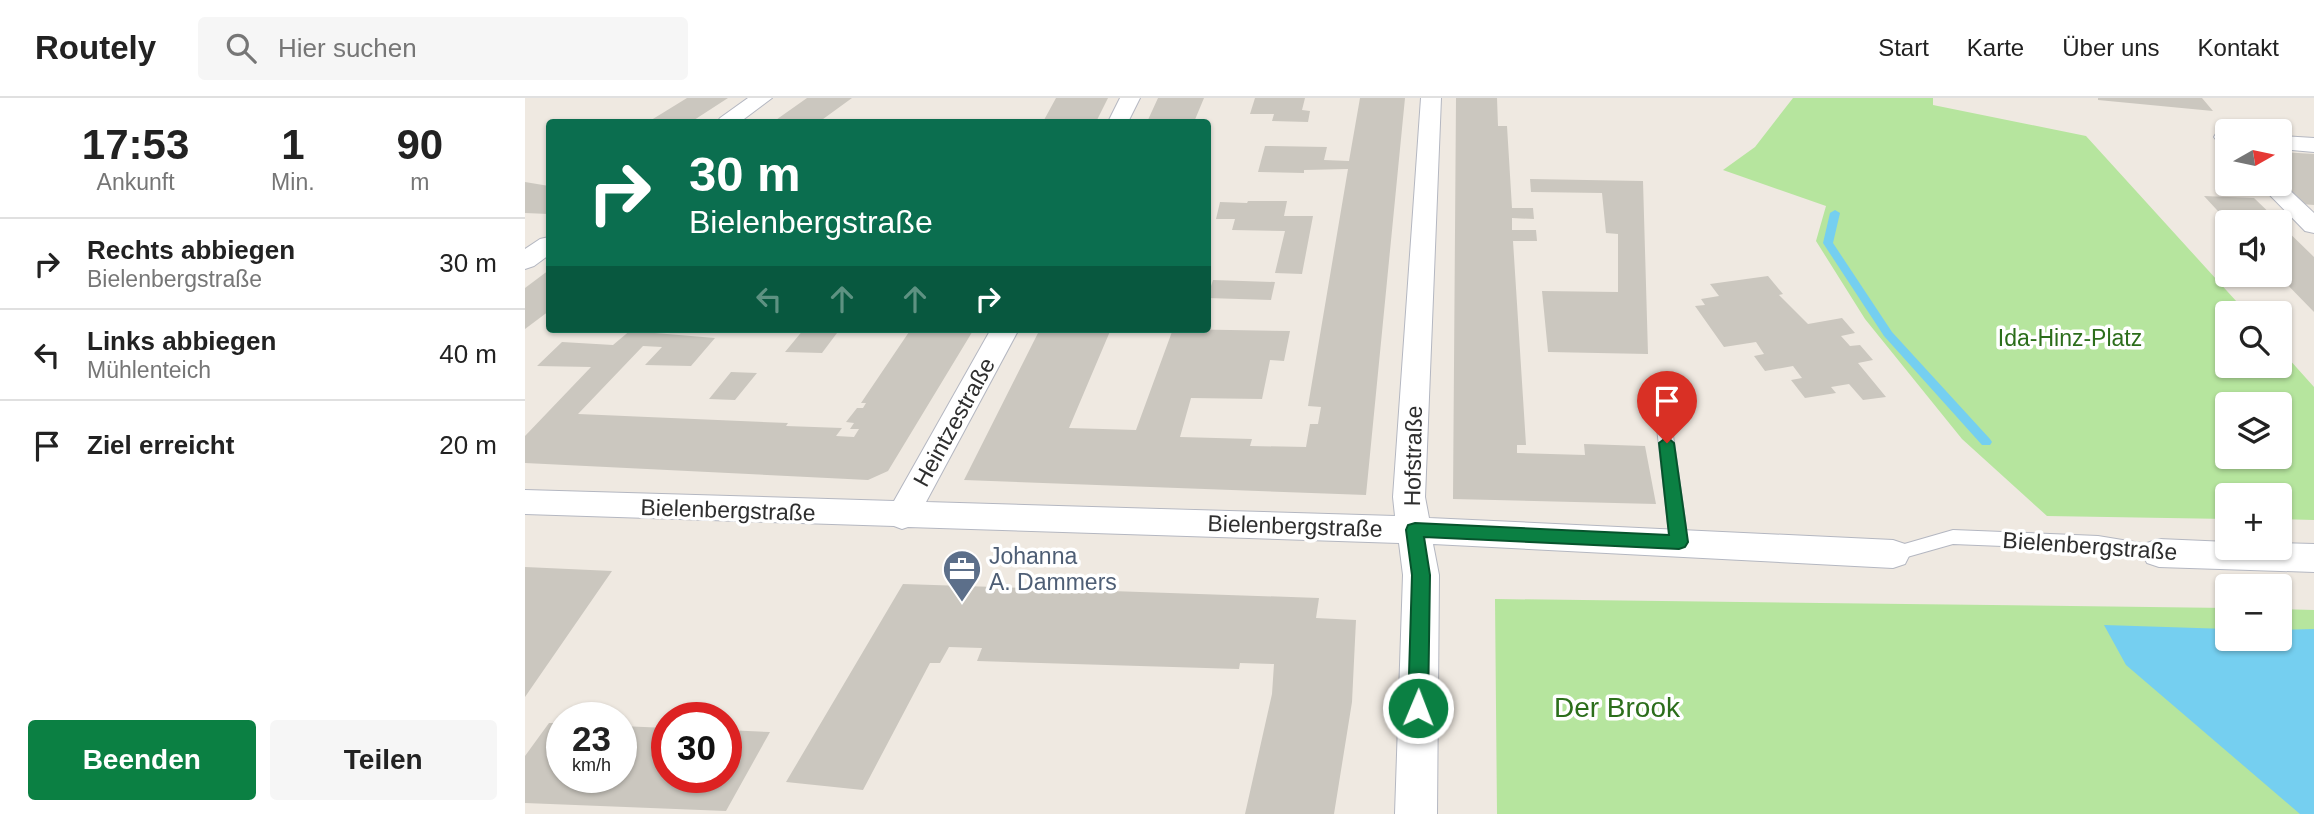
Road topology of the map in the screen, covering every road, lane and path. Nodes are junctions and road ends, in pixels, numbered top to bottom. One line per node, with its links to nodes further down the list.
1 (762, 98): 4 (street)
2 (1130, 98): 5 (street)
3 (1431, 98): 16 (street, Hofstraße)
4 (731, 119)
5 (1120, 119)
6 (2293, 143): 7 (street)
7 (2314, 145)
8 (2283, 196): 9 (street)
9 (2314, 226)
10 (546, 246): 11 (street)
11 (525, 261)
12 (1003, 333): 15 (street, Heintzestraße)
13 (1660, 393): 17 (lane)
14 (525, 502): 15 (street, Bielenbergstraße)
15 (902, 516): 16 (street, Bielenbergstraße)
16 (1415, 530): 17 (street, Bielenbergstraße); 21 (street, Hofstraße)
17 (1679, 542): 19 (street, Bielenbergstraße)
18 (2159, 553): 19 (lane, Bielenbergstraße); 20 (street, Bielenbergstraße)
19 (1893, 554)
20 (2314, 558)
21 (1416, 814)

